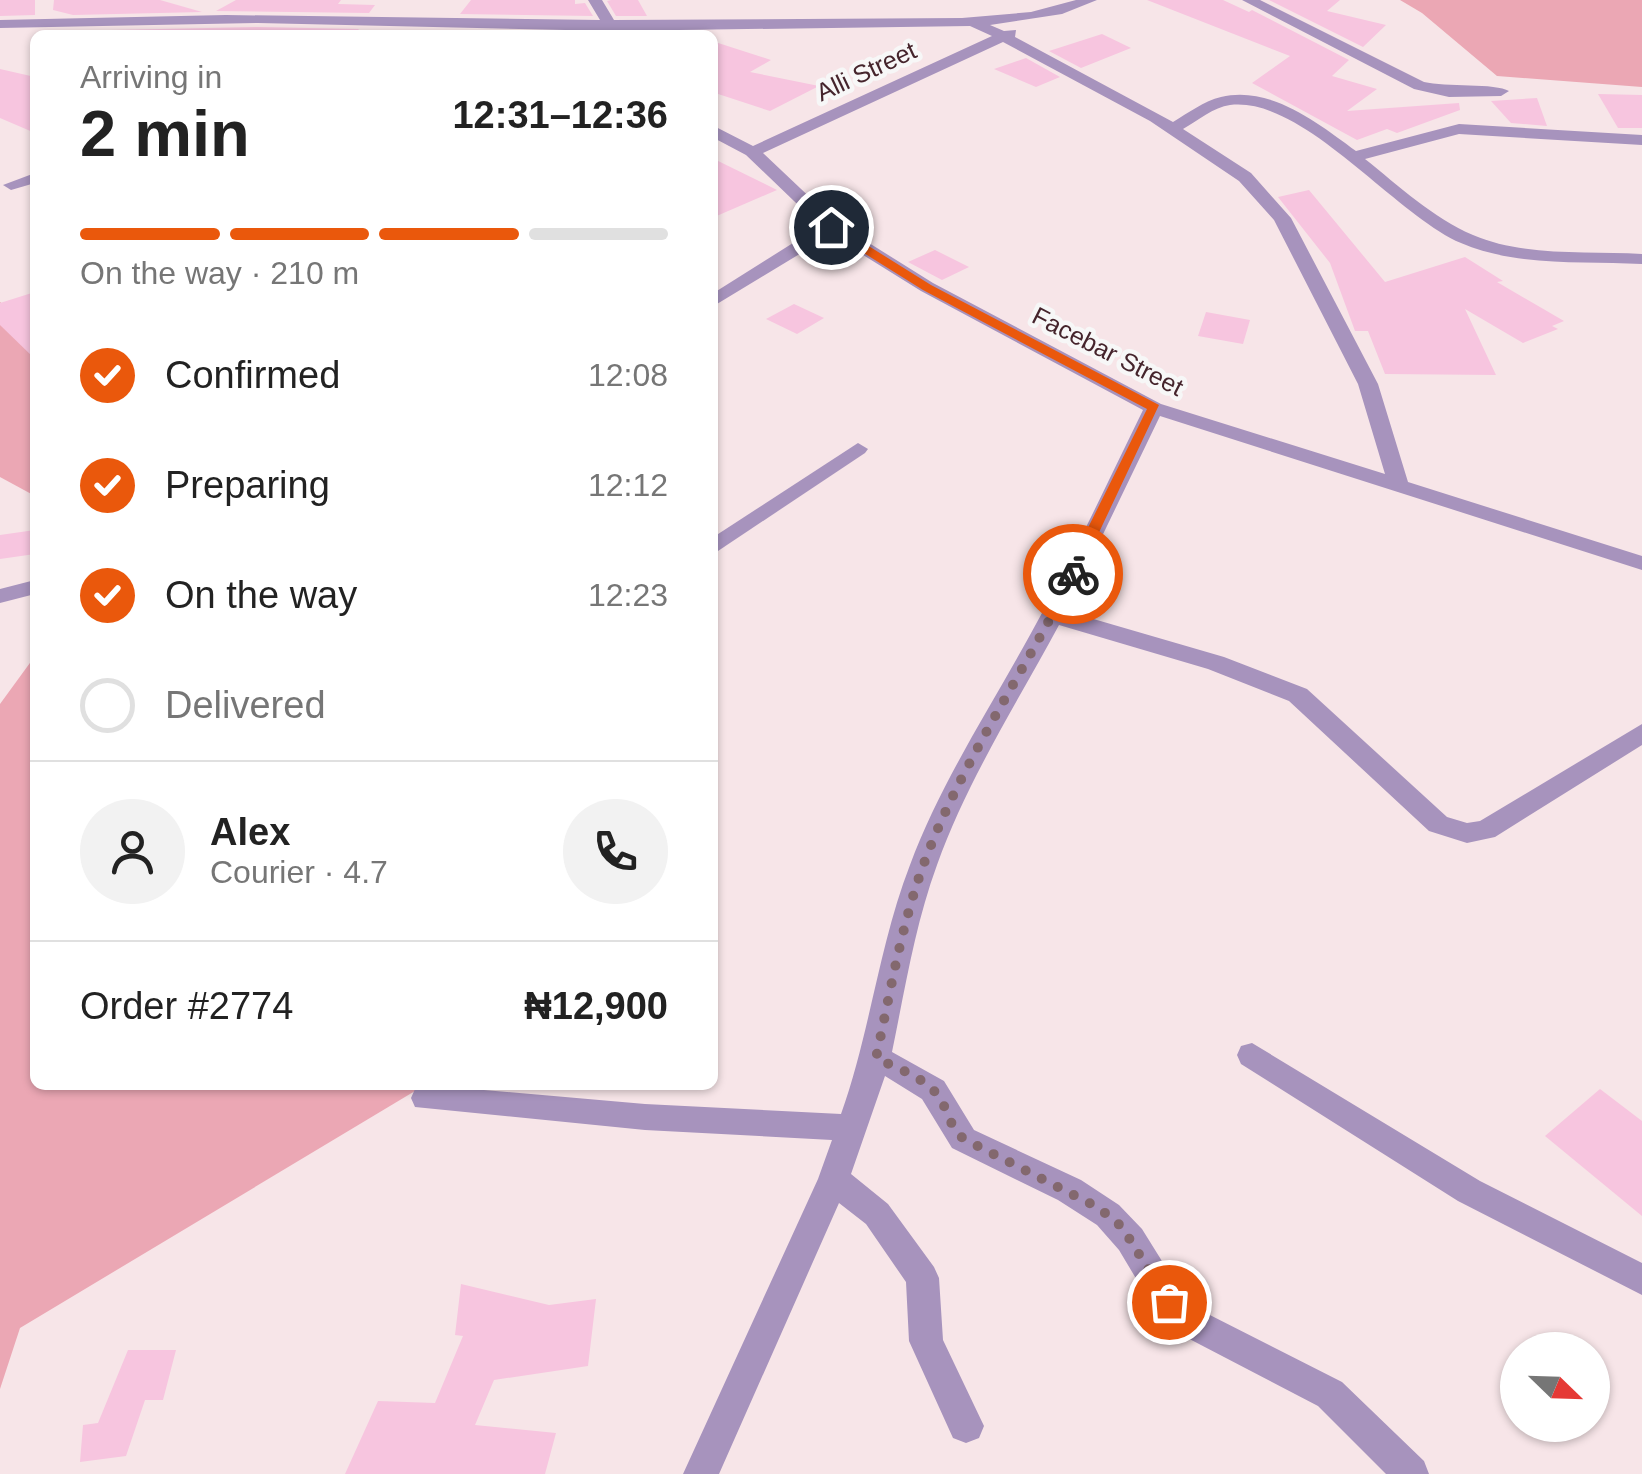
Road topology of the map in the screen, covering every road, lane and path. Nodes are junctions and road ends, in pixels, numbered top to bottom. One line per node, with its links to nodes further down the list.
1 (595, 0): 13 (street)
2 (1090, 0): 6 (street, Alli Street)
3 (1250, 0): 17 (street)
4 (290, 3): 8 (street)
5 (191, 4): 7 (street)
6 (1070, 9): 9 (street); 16 (street, Alli Street)
7 (224, 19): 8 (street); 12 (street)
8 (261, 19): 10 (street)
9 (967, 19): 13 (street); 16 (street)
10 (354, 22): 13 (street); 14 (street)
11 (0, 24): 12 (street)
12 (22, 24): 15 (street)
13 (612, 27)
14 (365, 30)
15 (0, 35)
16 (1001, 36): 18 (street); 21 (street, Alli Street)
17 (1501, 91)
18 (1172, 129): 22 (street); 30 (street)
19 (718, 133): 21 (street, Facebar Street)
20 (1642, 140): 22 (street)
21 (752, 152): 25 (street, Facebar Street)
22 (1352, 157): 26 (street)
23 (30, 179): 24 (street)
24 (11, 185)
25 (831, 227): 27 (street); 28 (street, Facebar Street)
26 (1642, 259)
27 (718, 298)
28 (1154, 408): 30 (street, Facebar Street); 37 (street)
29 (858, 450): 32 (street)
30 (1399, 486): 34 (street, Facebar Street)
31 (718, 523): 32 (street)
32 (738, 531): 33 (street)
33 (718, 544)
34 (1642, 563)
35 (30, 588): 36 (street)
36 (0, 596)
37 (1053, 615): 38 (street); 40 (street)
38 (1642, 734)
39 (1252, 1055): 44 (street)
40 (876, 1058): 42 (street); 47 (street)
41 (426, 1098): 42 (street)
42 (851, 1128): 43 (street)
43 (834, 1179): 45 (street); 46 (street)
44 (1642, 1280)
45 (966, 1426)
46 (701, 1474)
47 (1411, 1474)

